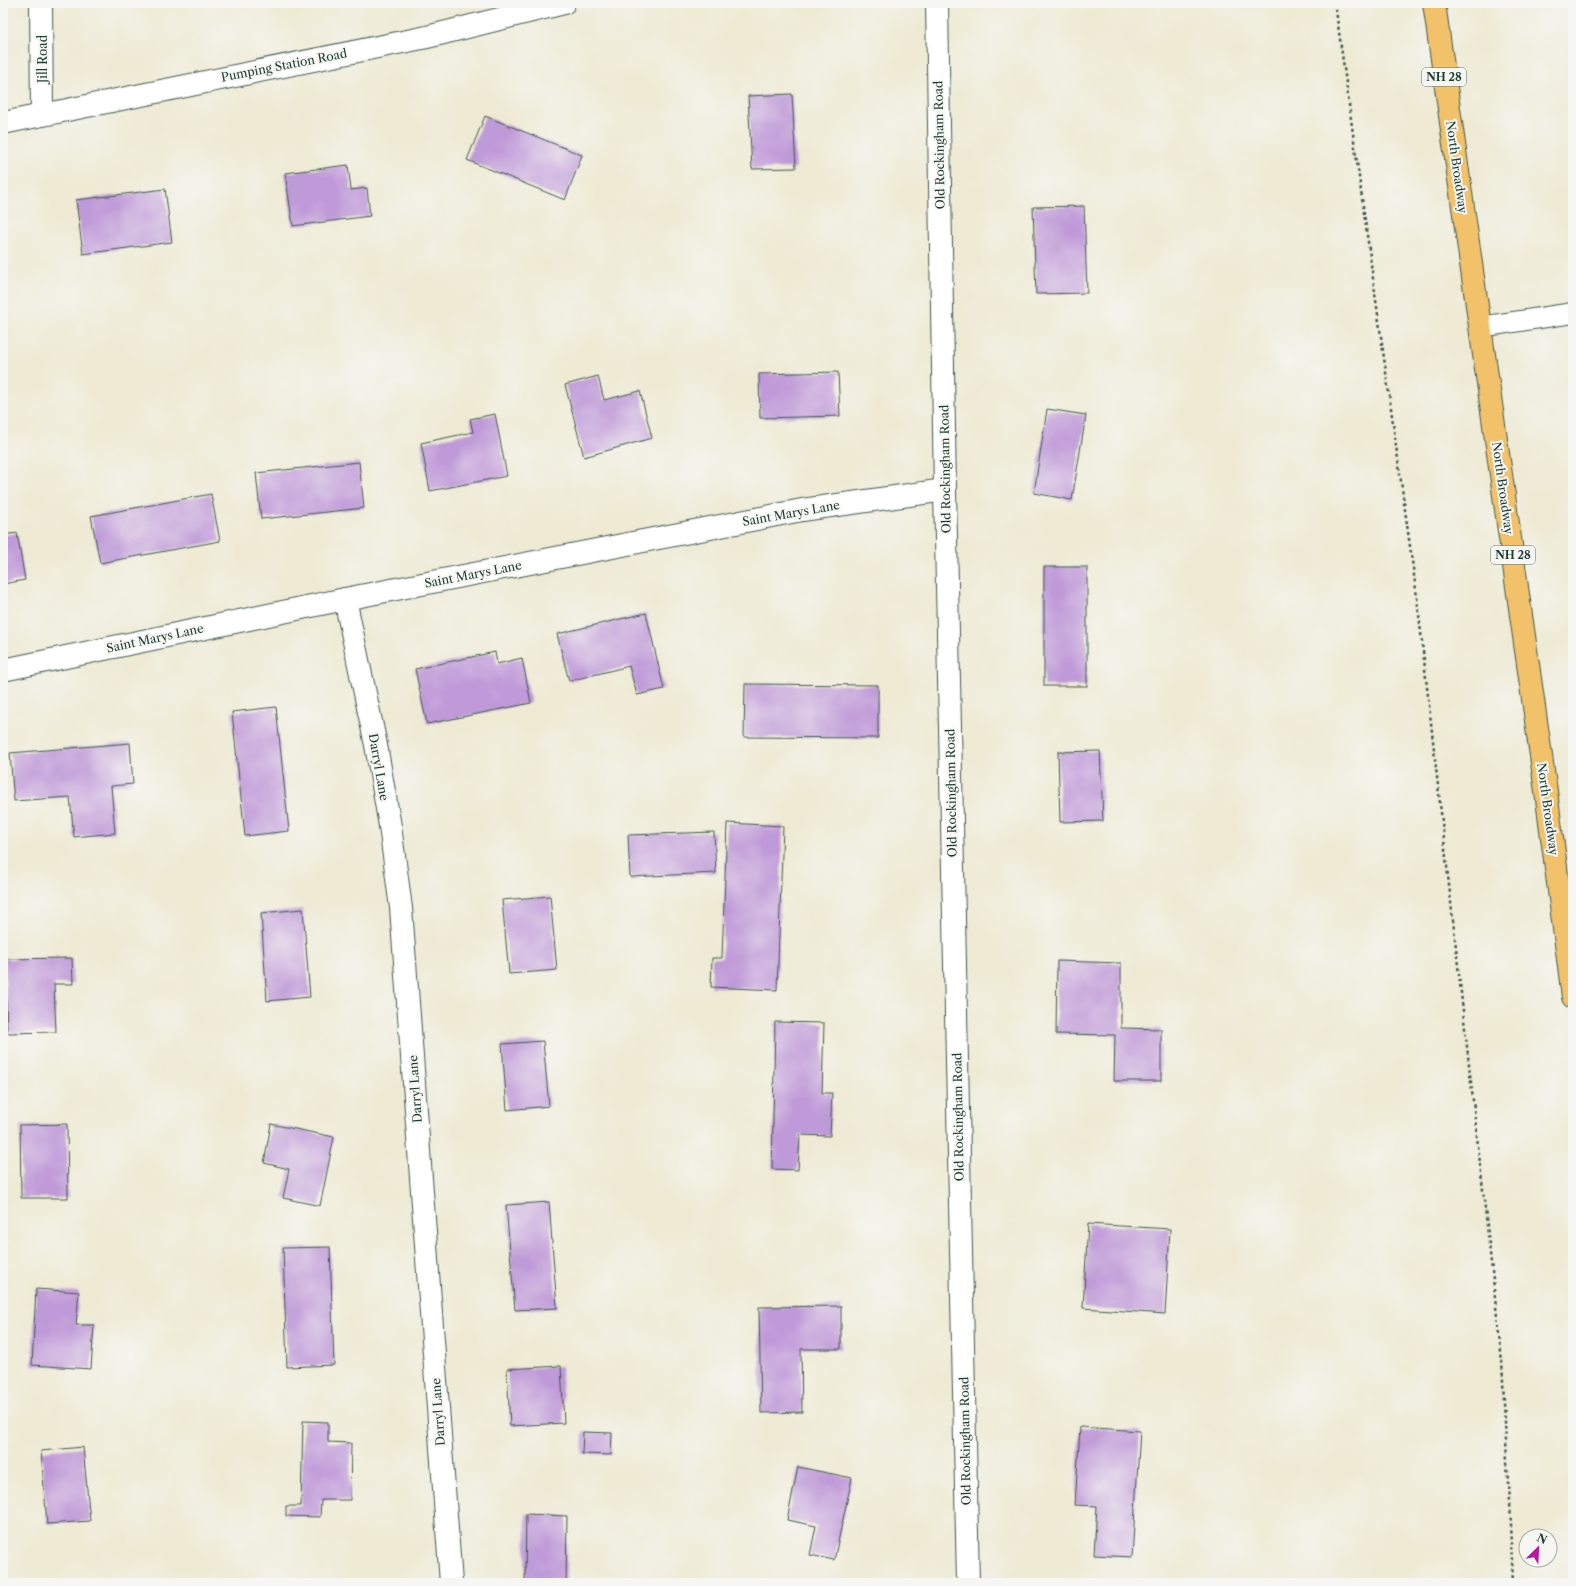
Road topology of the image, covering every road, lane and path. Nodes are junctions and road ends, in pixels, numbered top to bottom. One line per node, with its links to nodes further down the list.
1 (41, 3): 6 (street, Jill Road)
2 (564, 3): 6 (street, Pumping Station Road)
3 (936, 3): 10 (street, Old Rockingham Road)
4 (1335, 3): 16 (path)
5 (1434, 3): 9 (main road, North Broadway / NH 28)
6 (42, 115): 7 (street, Pumping Station Road)
7 (3, 122)
8 (1573, 312): 9 (lane)
9 (1480, 327): 13 (main road, North Broadway / NH 28)
10 (945, 490): 11 (street, Saint Marys Lane); 15 (street, Old Rockingham Road)
11 (345, 599): 12 (street, Saint Marys Lane); 14 (street, Darryl Lane)
12 (3, 670)
13 (1573, 997)
14 (451, 1583)
15 (968, 1583)
16 (1513, 1583)

